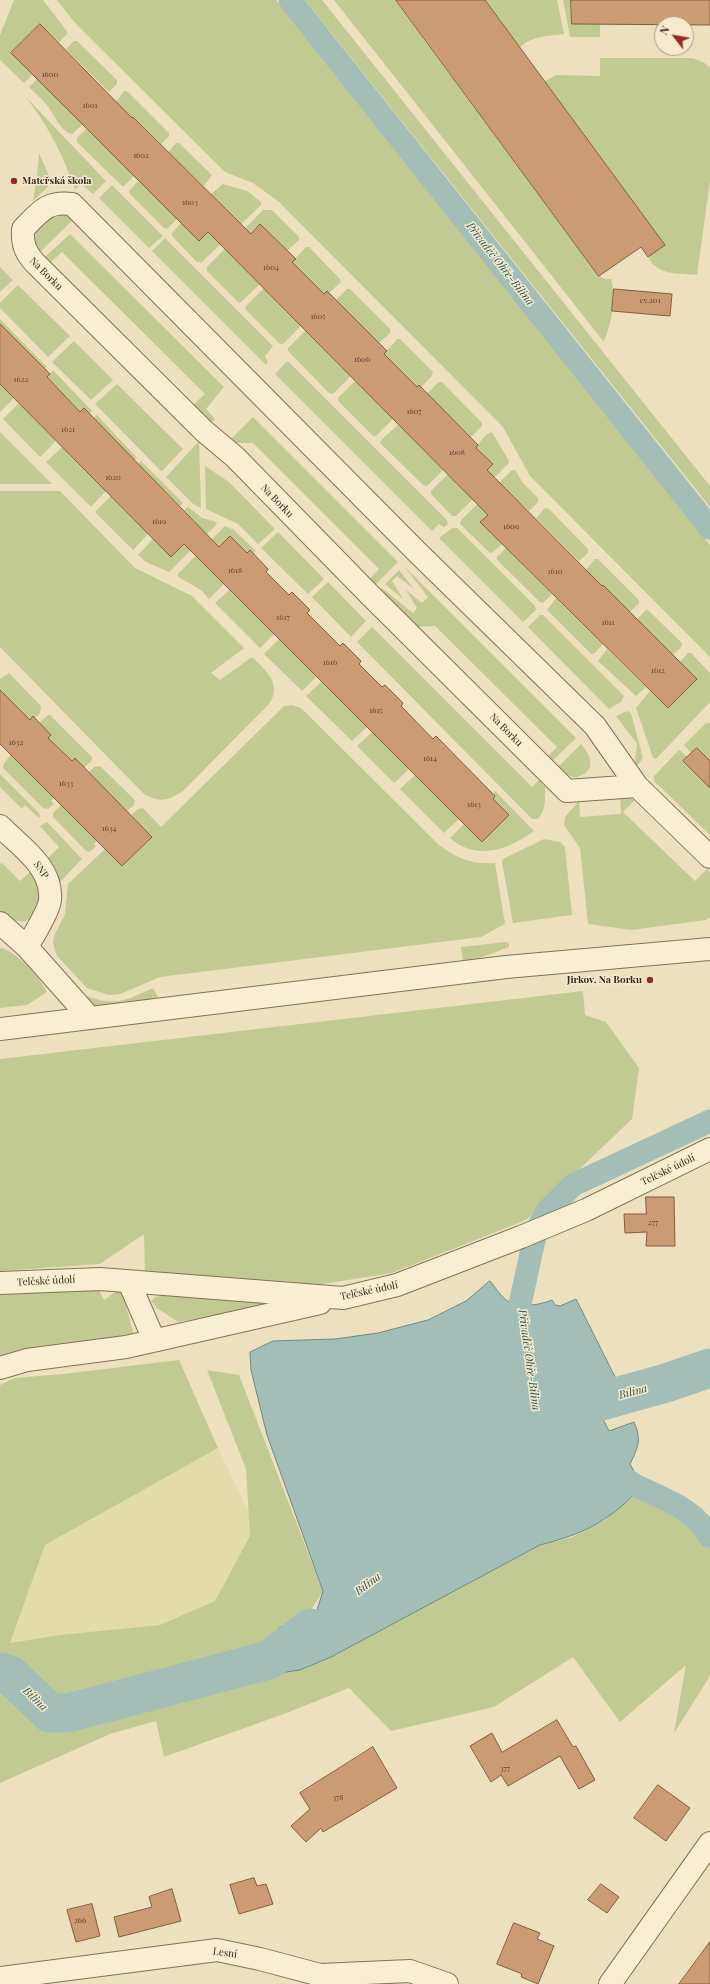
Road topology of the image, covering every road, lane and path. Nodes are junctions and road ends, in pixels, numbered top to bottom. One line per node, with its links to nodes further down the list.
1 (637, 786): 1 (street, Na Borku); 3 (street, Na Borku)
2 (0, 826): 5 (street, SNP)
3 (710, 857)
4 (0, 923): 5 (street)
5 (27, 947): 7 (street)
6 (710, 949): 7 (street)
7 (90, 1018): 8 (street)
8 (0, 1029)
9 (710, 1149): 12 (street, Telčské údolí)
10 (129, 1282): 11 (street, Telčské údolí); 12 (street, Telčské údolí); 13 (street)
11 (0, 1284)
12 (343, 1298): 13 (street)
13 (154, 1340): 14 (street)
14 (0, 1368)
15 (710, 1843): 18 (street)
16 (0, 1978): 17 (street, Lesní)
17 (447, 1984)
18 (610, 1984)

